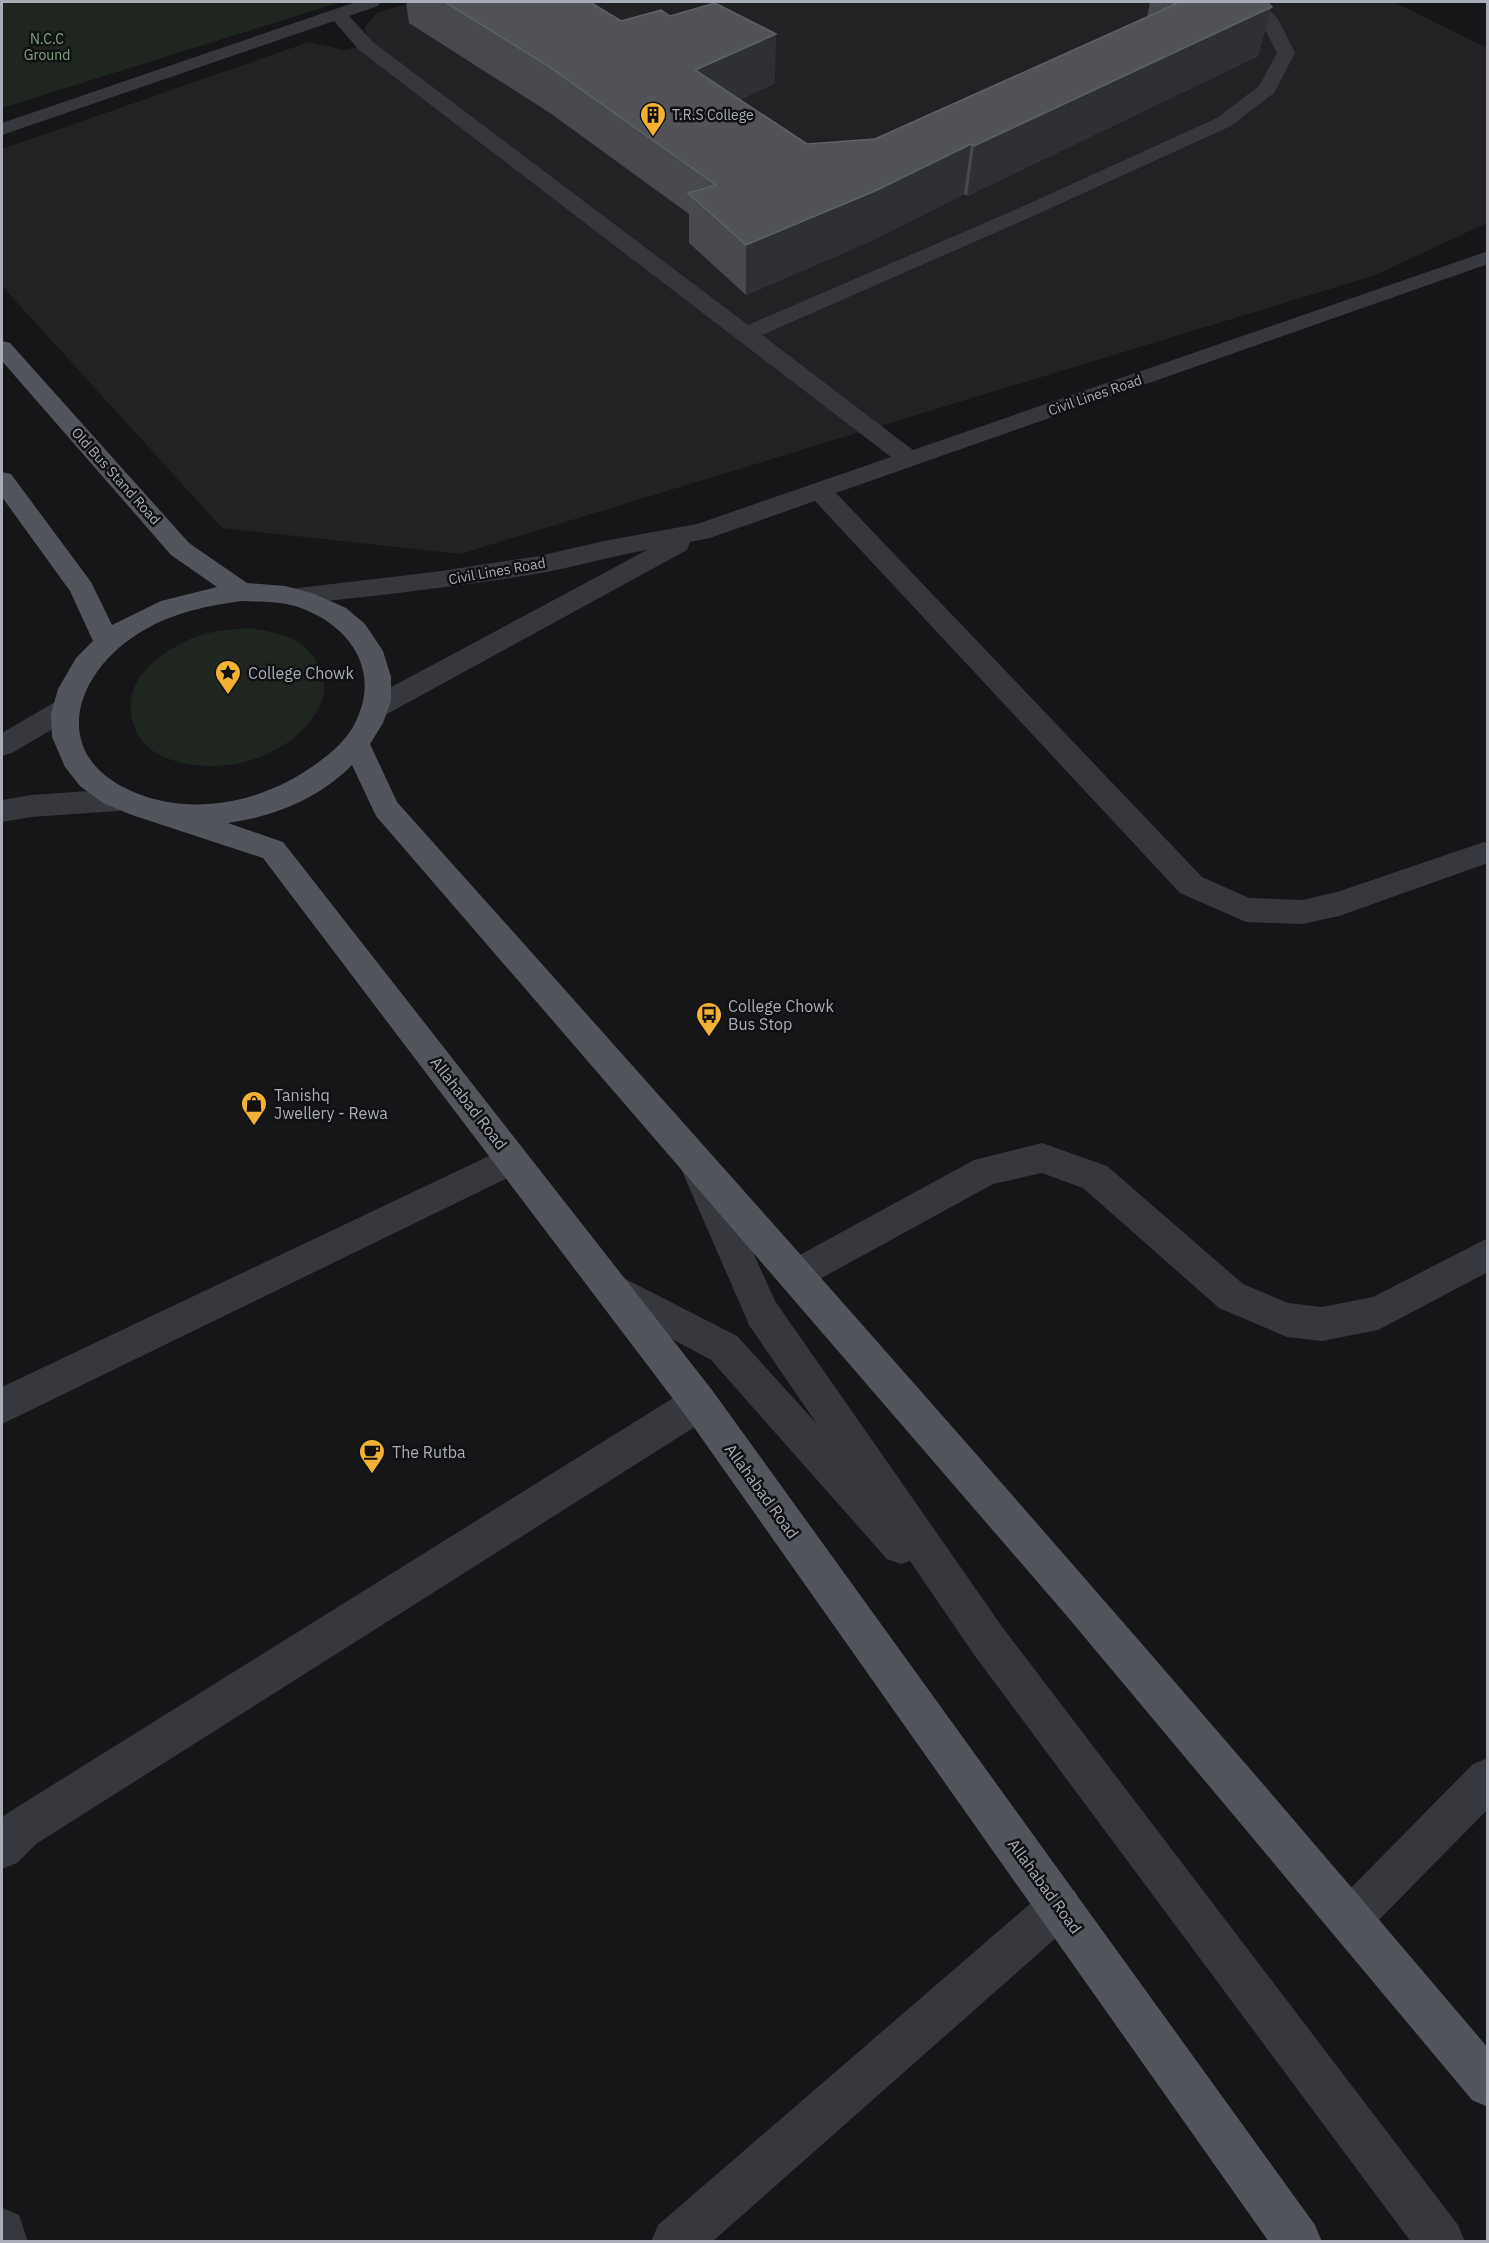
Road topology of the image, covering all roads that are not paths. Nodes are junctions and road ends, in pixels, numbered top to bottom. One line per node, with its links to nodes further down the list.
1 (372, 2): 3 (street)
2 (1251, 2): 6 (street)
3 (337, 14): 4 (street); 6 (street)
4 (2, 129)
5 (1488, 257): 8 (street, Civil Lines Road)
6 (746, 334): 8 (street)
7 (2, 348): 12 (main road, Old Bus Stand Road)
8 (911, 460): 10 (street, Civil Lines Road)
9 (2, 480): 14 (main road)
10 (820, 491): 11 (street, Civil Lines Road); 22 (street)
11 (701, 532): 13 (street, Civil Lines Road); 15 (street, Civil Lines Road)
12 (241, 592): 13 (main road); 14 (main road)
13 (290, 596): 15 (main road)
14 (107, 643): 16 (main road)
15 (377, 707): 17 (main road)
16 (65, 709): 18 (street); 19 (main road)
17 (357, 745): 21 (main road); 23 (main road)
18 (2, 746)
19 (118, 800): 20 (street); 21 (main road)
20 (2, 811)
21 (163, 813): 24 (main road, Allahabad Road)
22 (1484, 853)
23 (692, 1155): 26 (main road); 30 (street)
24 (512, 1160): 27 (main road, Allahabad Road); 29 (street)
25 (1488, 1254): 26 (street)
26 (797, 1274): 34 (main road)
27 (610, 1287): 28 (main road, Allahabad Road); 30 (street)
28 (699, 1403): 32 (street); 33 (main road, Allahabad Road)
29 (2, 1406)
30 (989, 1642): 40 (street)
31 (1488, 1779): 34 (street)
32 (2, 1848)
33 (1060, 1906): 38 (street); 39 (main road, Allahabad Road)
34 (1351, 1918): 35 (main road)
35 (1488, 2084)
36 (2, 2232): 37 (street)
37 (4, 2241)
38 (675, 2241)
39 (1298, 2241)
40 (1441, 2241)

